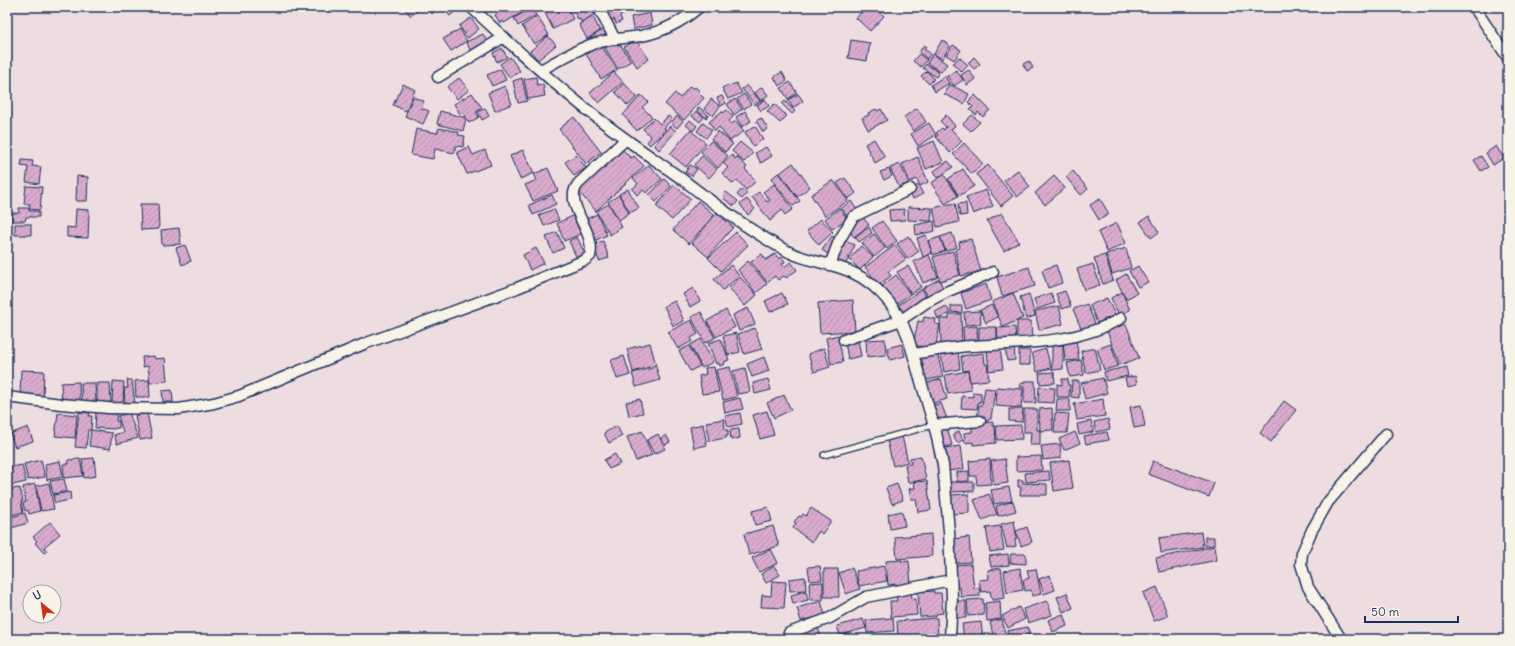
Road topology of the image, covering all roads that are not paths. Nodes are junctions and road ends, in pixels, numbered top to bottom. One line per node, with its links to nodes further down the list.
1 (471, 7): 5 (street)
2 (598, 7): 6 (street)
3 (699, 7): 6 (street)
4 (1474, 7): 7 (street)
5 (504, 37): 8 (street); 9 (street)
6 (614, 39): 8 (street)
7 (1508, 58)
8 (541, 70): 10 (street)
9 (438, 77)
10 (626, 139): 12 (street); 18 (street)
11 (910, 189): 12 (street)
12 (830, 265): 15 (street)
13 (993, 272): 15 (street)
14 (1121, 318): 17 (street)
15 (901, 320): 16 (street); 17 (street)
16 (844, 340)
17 (913, 354): 20 (street)
18 (7, 397)
19 (980, 421): 20 (street)
20 (933, 425): 22 (lane); 23 (street)
21 (1386, 434): 26 (street)
22 (824, 455)
23 (950, 580): 24 (street); 25 (street)
24 (788, 633)
25 (950, 639)
26 (1341, 639)

